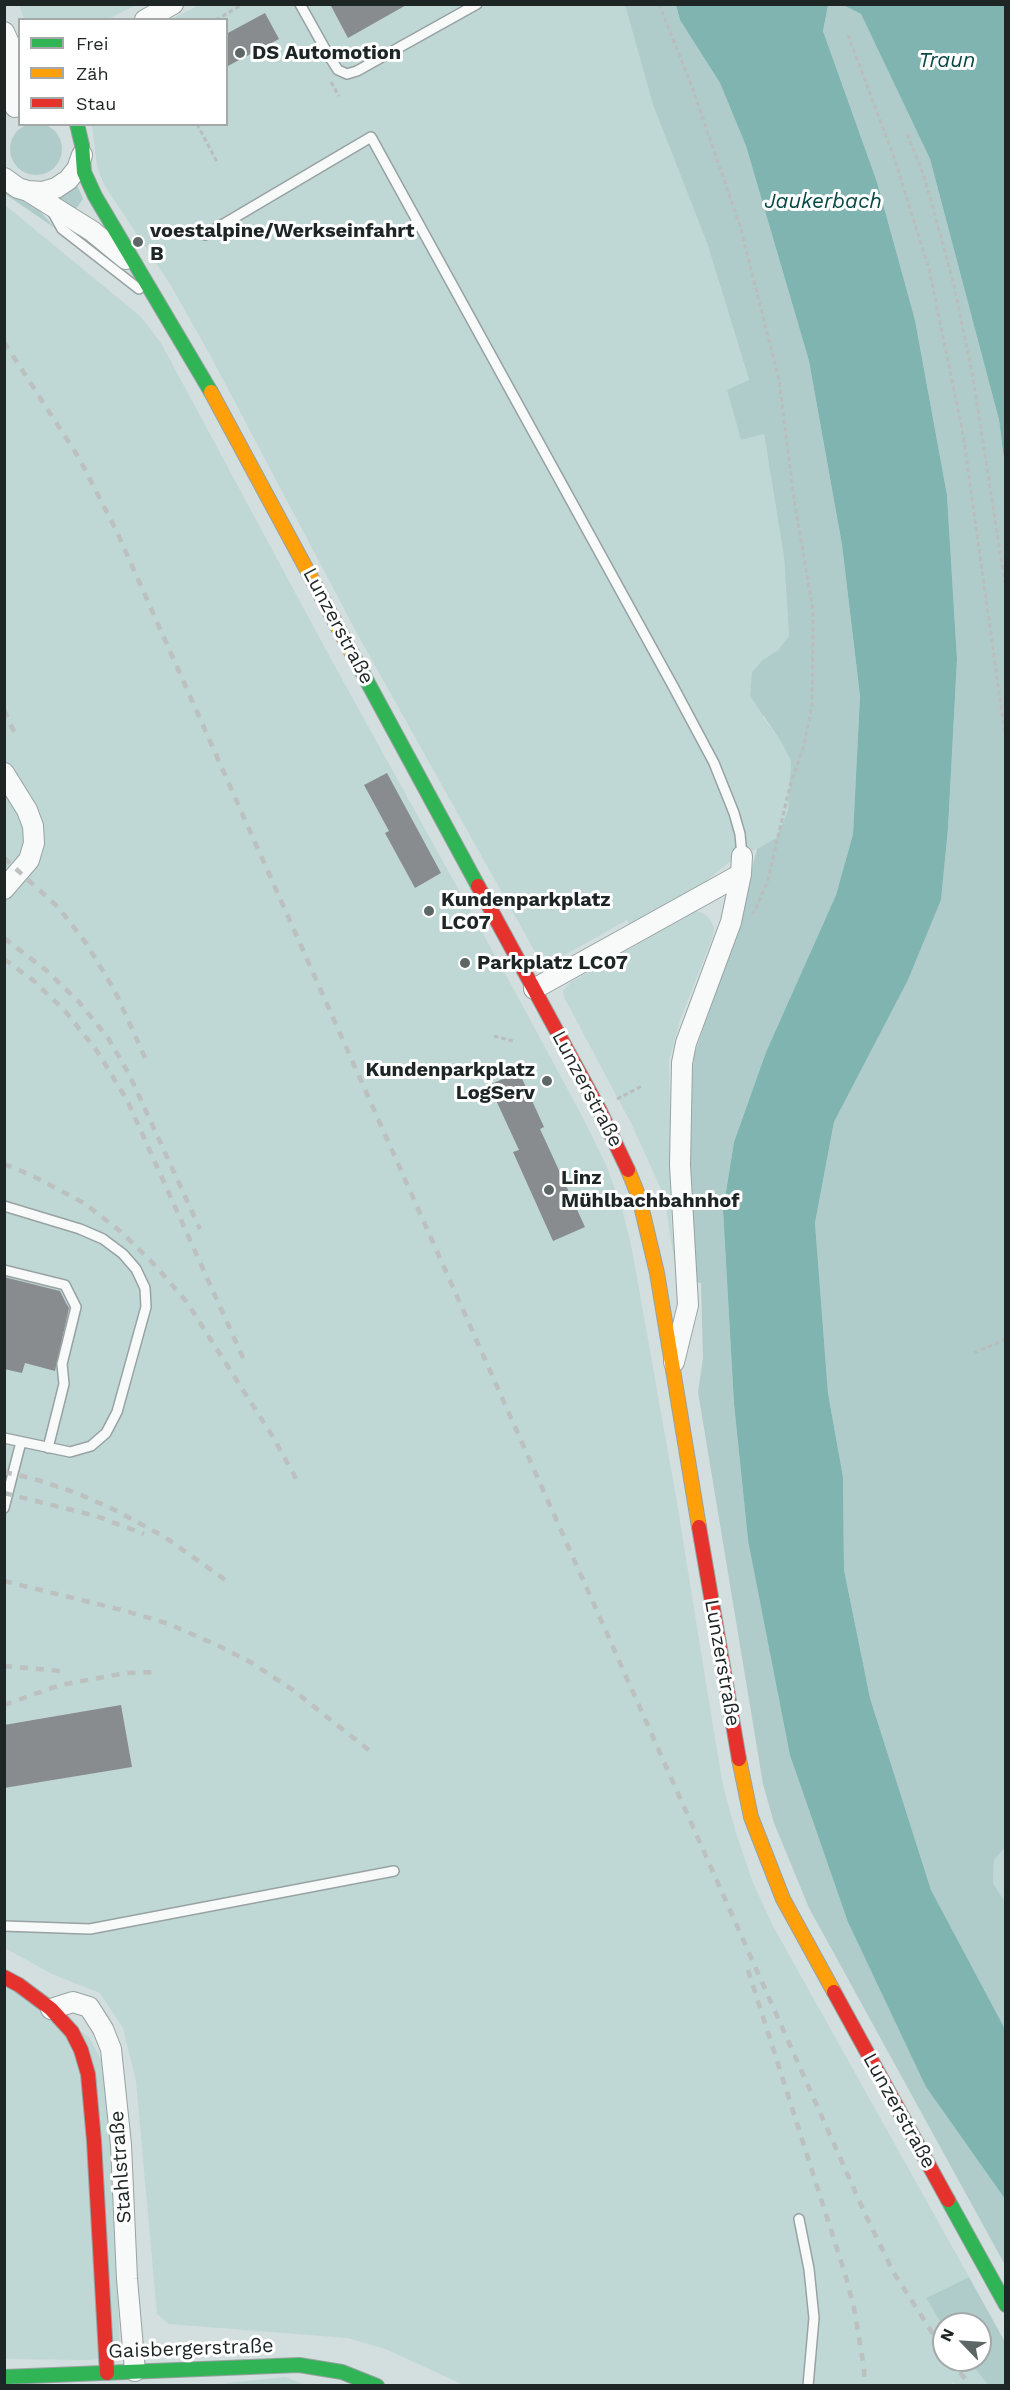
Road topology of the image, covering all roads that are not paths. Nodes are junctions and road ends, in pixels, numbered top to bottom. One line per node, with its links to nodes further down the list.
1 (173, 4): 4 (street)
2 (300, 4): 3 (lane)
3 (477, 4)
4 (148, 18)
5 (5, 38): 6 (street)
6 (18, 65): 7 (street); 8 (street)
7 (4, 81)
8 (10, 111)
9 (77, 126): 10 (street, Lunzerstraße)
10 (81, 155): 12 (street); 15 (street, Lunzerstraße)
11 (4, 178): 12 (street, Lunzerstraße)
12 (28, 191): 13 (street, Lunzerstraße)
13 (50, 206): 15 (street, Lunzerstraße); 16 (lane)
14 (205, 236): 18 (lane)
15 (136, 266): 16 (street, Lunzerstraße)
16 (160, 303): 20 (street, Lunzerstraße)
17 (4, 773): 19 (street)
18 (742, 865): 20 (street); 23 (street)
19 (4, 889)
20 (534, 989): 23 (street, Lunzerstraße)
21 (4, 1206): 26 (lane)
22 (4, 1270): 26 (lane)
23 (672, 1367): 33 (street, Lunzerstraße)
24 (4, 1438): 25 (lane)
25 (21, 1442): 26 (lane); 27 (lane)
26 (48, 1448)
27 (4, 1508)
28 (394, 1871): 29 (lane)
29 (4, 1926)
30 (4, 1977): 31 (street, Stahlstraße)
31 (51, 2009): 34 (street, Stahlstraße); 35 (street, Stahlstraße)
32 (799, 2219): 38 (lane)
33 (1005, 2305)
34 (135, 2371): 35 (street, Gaisbergerstraße); 37 (street, Gaisbergerstraße)
35 (107, 2373): 36 (street, Gaisbergerstraße)
36 (4, 2377)
37 (377, 2385)
38 (808, 2385)

